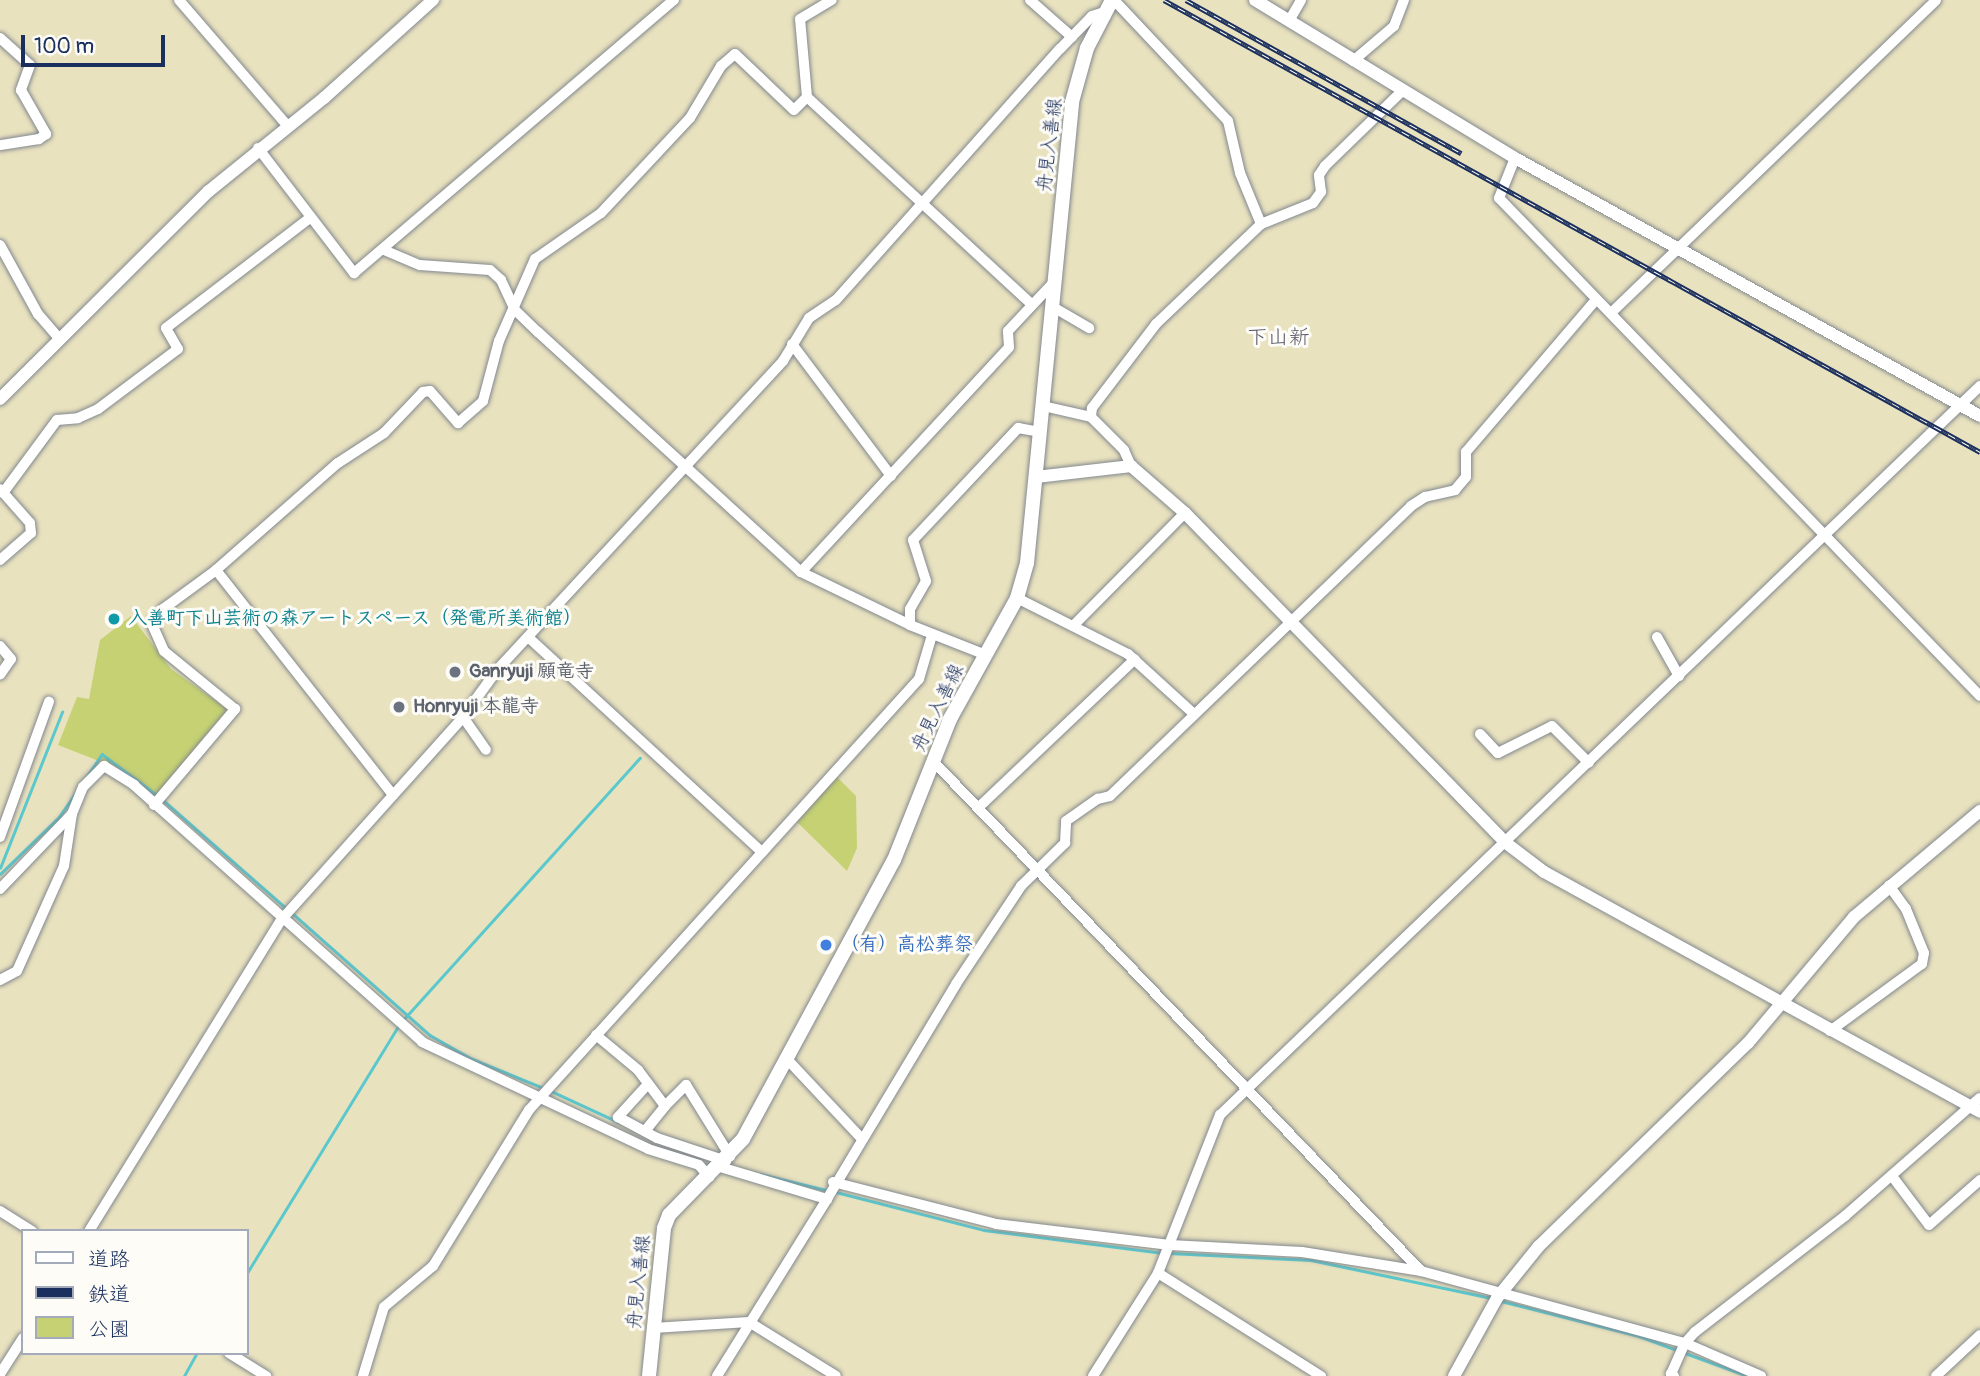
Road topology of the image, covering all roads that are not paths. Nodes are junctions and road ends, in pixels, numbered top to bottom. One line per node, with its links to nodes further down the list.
1 (179, 0): 17 (street)
2 (433, 0): 17 (street)
3 (674, 0): 26 (street)
4 (832, 0): 16 (street)
5 (1030, 0): 12 (street)
6 (1255, 0): 11 (street)
7 (1301, 0): 11 (street)
8 (1404, 0): 14 (street)
9 (1936, 0): 25 (street)
10 (1110, 4): 12 (street); 23 (street); 27 (main road, 舟見入善線)
11 (1289, 21): 14 (street)
12 (1072, 37): 21 (street)
13 (0, 38): 18 (street)
14 (1353, 61): 15 (street)
15 (1402, 91): 20 (street); 23 (street)
16 (807, 97): 21 (street); 31 (street)
17 (286, 124): 19 (street)
18 (0, 145)
19 (258, 148): 22 (street); 34 (street)
20 (1515, 158): 25 (street); 28 (street)
21 (922, 204): 29 (street); 35 (street)
22 (310, 218): 26 (street); 47 (street)
23 (1261, 225): 41 (street)
24 (0, 245): 34 (street)
25 (1678, 249): 32 (street); 38 (street)
26 (384, 250): 31 (street)
27 (1055, 280): 29 (street); 30 (main road, 舟見入善線)
28 (1596, 300): 32 (street); 54 (street)
29 (1031, 304): 45 (street)
30 (1053, 307): 33 (street); 39 (main road, 舟見入善線)
31 (515, 310): 44 (street); 51 (street)
32 (1611, 313): 49 (street)
33 (1089, 328)
34 (60, 339): 37 (street)
35 (792, 344): 44 (street); 45 (street)
36 (1980, 386): 38 (street)
37 (0, 399)
38 (1960, 405): 40 (street); 49 (street)
39 (1043, 406): 41 (street); 42 (main road, 舟見入善線)
40 (1980, 416)
41 (1091, 417): 43 (street)
42 (1041, 432): 46 (main road, 舟見入善線); 55 (street)
43 (1131, 466): 46 (street); 48 (street)
44 (685, 469): 52 (street); 58 (street)
45 (891, 476): 52 (street)
46 (1036, 477): 53 (main road, 舟見入善線)
47 (2, 491): 50 (street)
48 (1185, 513): 54 (street); 56 (street)
49 (1824, 535): 64 (street); 65 (street)
50 (0, 560)
51 (216, 570): 73 (street); 74 (street)
52 (801, 572): 55 (street)
53 (1017, 598): 56 (street); 61 (main road, 舟見入善線)
54 (1291, 622): 67 (street); 79 (street)
55 (910, 625): 57 (street)
56 (1073, 626): 62 (street)
57 (932, 635): 61 (street); 80 (street)
58 (528, 637): 68 (street); 80 (street)
59 (1657, 637): 64 (street)
60 (0, 646): 63 (street)
61 (986, 655): 71 (main road, 舟見入善線)
62 (1135, 659): 67 (street); 75 (street)
63 (0, 675)
64 (1679, 676): 72 (street)
65 (1980, 696)
66 (49, 702): 78 (street)
67 (1194, 714): 81 (street)
68 (463, 717): 70 (street); 73 (street)
69 (1480, 734): 72 (street)
70 (486, 750)
71 (933, 761): 75 (street); 89 (main road, 舟見入善線)
72 (1590, 762): 79 (street)
73 (392, 794): 84 (street)
74 (154, 804): 77 (street); 84 (street)
75 (978, 808): 81 (street)
76 (1980, 811): 82 (street)
77 (72, 814): 83 (street); 85 (street)
78 (0, 837)
79 (1506, 844): 86 (street); 91 (street)
80 (762, 852): 88 (street)
81 (1036, 869): 91 (street); 96 (street)
82 (1889, 886): 86 (street); 87 (street)
83 (0, 889)
84 (282, 919): 92 (street); 104 (street)
85 (0, 980)
86 (1782, 1005): 87 (street); 108 (street)
87 (1830, 1031): 94 (street)
88 (596, 1035): 90 (street); 92 (street)
89 (786, 1058): 96 (street); 97 (main road, 舟見入善線)
90 (648, 1084): 93 (street); 95 (street)
91 (1250, 1089): 105 (street); 106 (street)
92 (537, 1100): 97 (street); 118 (street)
93 (665, 1106): 95 (street); 97 (street)
94 (1977, 1106): 98 (street)
95 (645, 1131): 97 (street)
96 (861, 1138): 100 (street)
97 (721, 1165): 101 (street); 110 (main road, 舟見入善線)
98 (1892, 1176): 99 (street); 113 (street)
99 (1980, 1180)
100 (833, 1182): 101 (street); 105 (street)
101 (827, 1199): 109 (street)
102 (0, 1211): 103 (street)
103 (29, 1229)
104 (90, 1229)
105 (1170, 1245): 106 (street); 107 (street)
106 (1421, 1271): 108 (street)
107 (1158, 1273): 122 (street); 123 (street)
108 (1502, 1291): 113 (street); 116 (street)
109 (749, 1322): 110 (street); 120 (street); 121 (street)
110 (653, 1328): 119 (main road, 舟見入善線)
111 (1980, 1335): 126 (street)
112 (21, 1341): 115 (street)
113 (1685, 1343): 124 (street); 125 (street)
114 (232, 1355): 117 (street)
115 (0, 1374)
116 (1459, 1374)
117 (266, 1376)
118 (363, 1376)
119 (649, 1376)
120 (717, 1376)
121 (836, 1376)
122 (1093, 1376)
123 (1321, 1376)
124 (1674, 1376)
125 (1761, 1376)
126 (1936, 1376)

